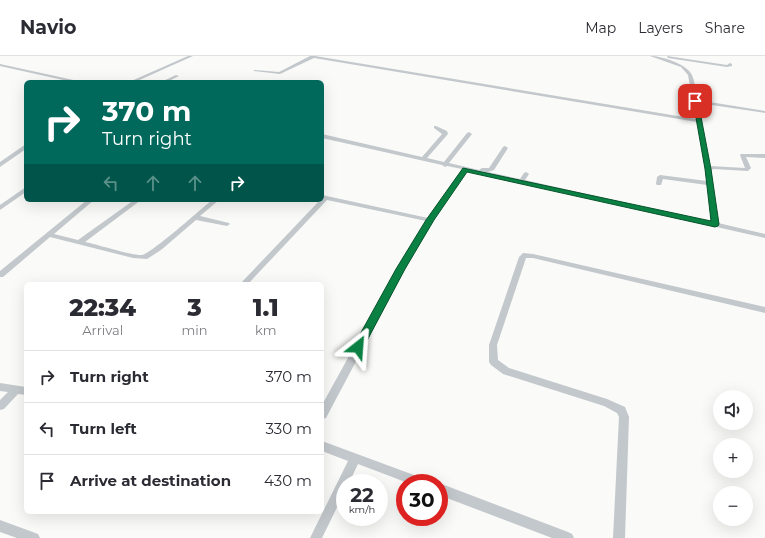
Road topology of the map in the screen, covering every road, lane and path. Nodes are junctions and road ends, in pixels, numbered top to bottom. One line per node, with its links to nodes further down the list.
1 (191, 56): 10 (street)
2 (309, 56): 7 (street); 14 (street)
3 (652, 56): 12 (street)
4 (658, 56): 5 (street)
5 (730, 64)
6 (0, 65): 9 (street)
7 (256, 71)
8 (176, 76): 11 (street)
9 (69, 80)
10 (136, 80)
11 (168, 80)
12 (695, 101): 13 (street); 14 (street)
13 (765, 112)
14 (699, 121): 25 (street)
15 (436, 127): 21 (street)
16 (469, 134): 23 (street)
17 (324, 136): 21 (street)
18 (24, 147): 22 (street)
19 (505, 148): 24 (street)
20 (765, 156): 25 (street)
21 (423, 159): 23 (street)
22 (0, 165)
23 (445, 165): 24 (street)
24 (464, 169): 27 (street); 38 (street)
25 (708, 169): 28 (street)
26 (526, 174): 27 (street)
27 (522, 182): 40 (street)
28 (709, 183): 29 (street); 40 (street)
29 (659, 184)
30 (24, 190): 36 (street)
31 (324, 197): 38 (street)
32 (89, 202): 41 (street)
33 (135, 202): 43 (street)
34 (213, 202): 37 (street)
35 (318, 202): 45 (street)
36 (0, 208)
37 (194, 217): 39 (street); 43 (street)
38 (430, 220): 50 (street)
39 (227, 224)
40 (715, 224): 42 (street)
41 (50, 235): 43 (street); 44 (street)
42 (765, 236)
43 (80, 242)
44 (0, 275)
45 (246, 282)
46 (765, 310): 59 (street)
47 (0, 387): 48 (street)
48 (22, 389): 49 (street)
49 (0, 406)
50 (324, 412)
51 (324, 447): 52 (street)
52 (355, 458): 53 (street); 57 (street)
53 (398, 474)
54 (448, 492): 58 (street)
55 (0, 526): 56 (street)
56 (34, 538)
57 (316, 538)
58 (568, 538)
59 (619, 538)

